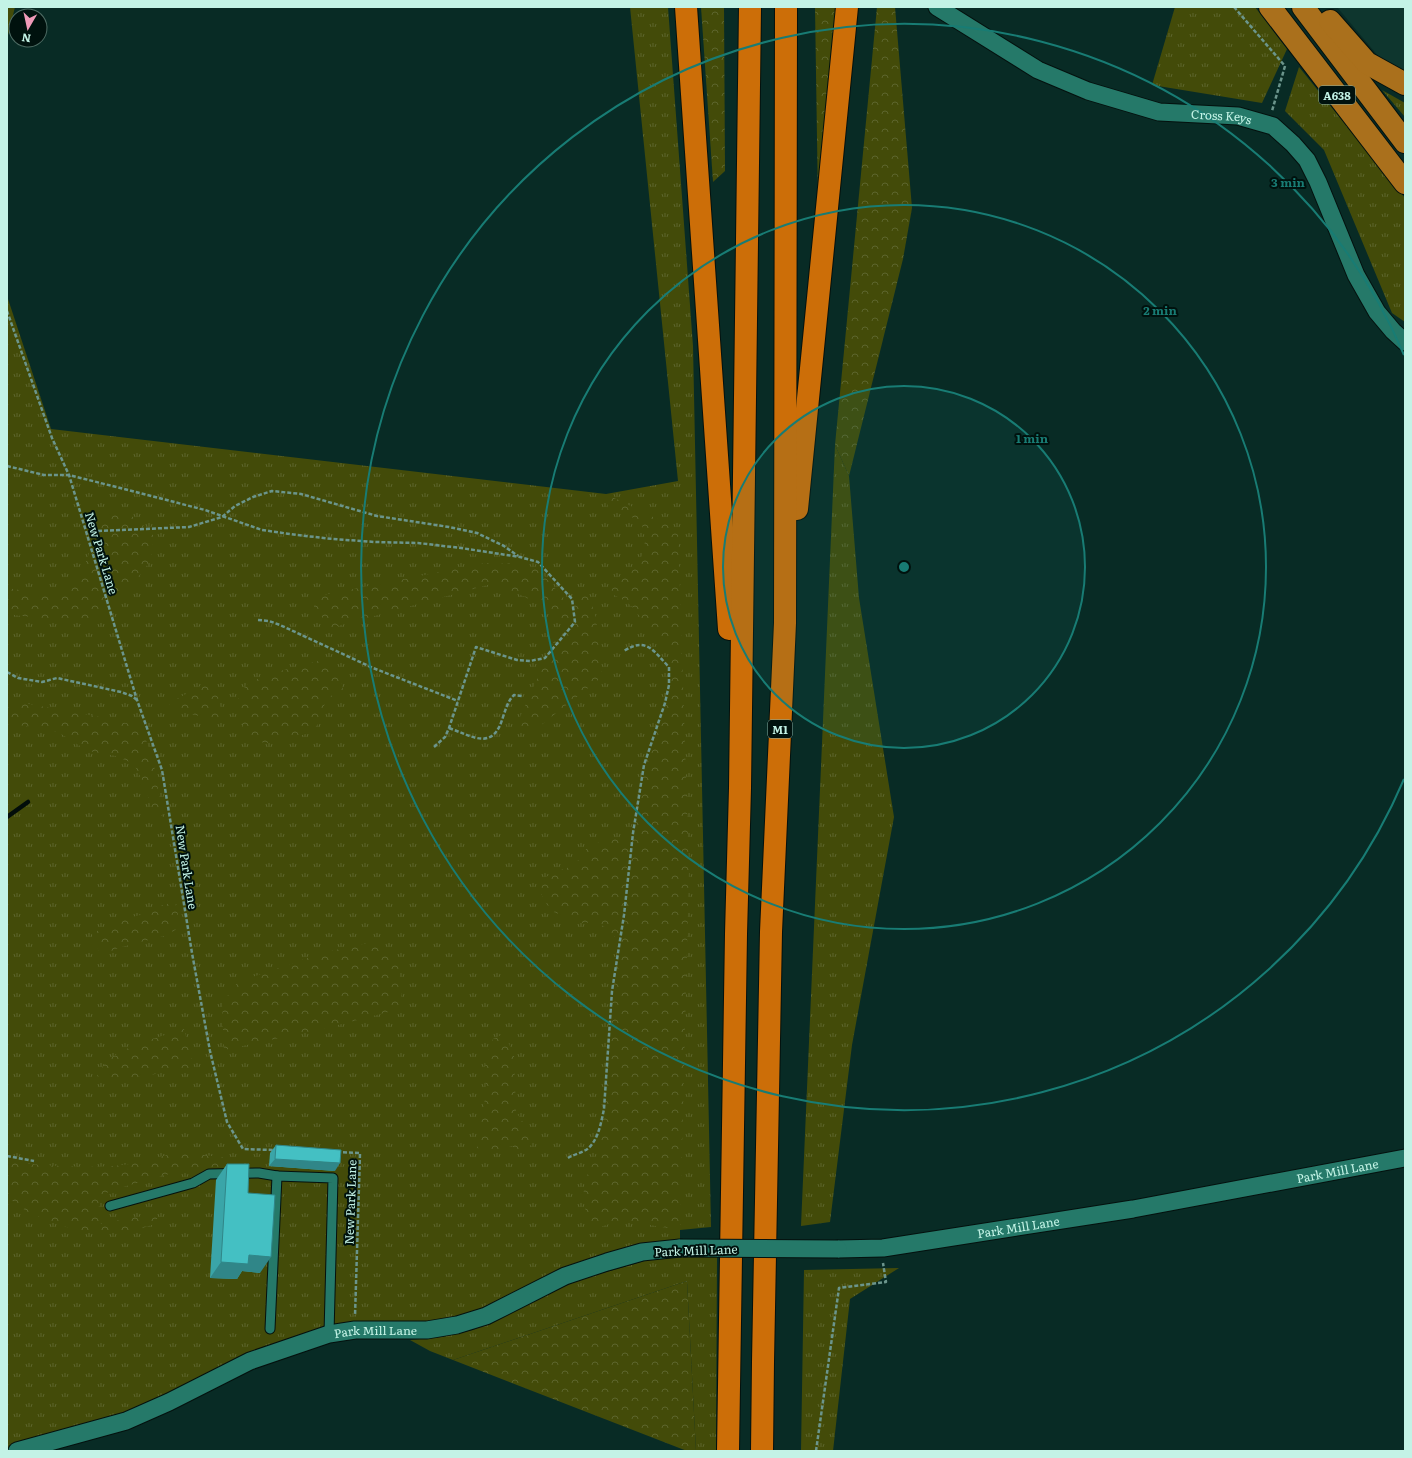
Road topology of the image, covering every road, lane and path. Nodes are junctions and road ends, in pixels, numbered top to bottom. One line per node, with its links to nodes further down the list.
1 (686, 7): 30 (highway)
2 (750, 7): 30 (highway)
3 (786, 7): 22 (highway, M1)
4 (847, 7): 22 (highway)
5 (937, 7): 11 (street, Cross Keys)
6 (1234, 7): 11 (path)
7 (1270, 7): 13 (highway, A638)
8 (1303, 7): 12 (highway, A638)
9 (1318, 7): 10 (highway)
10 (1405, 84)
11 (1268, 124): 15 (street, Cross Keys)
12 (1405, 142)
13 (1405, 183)
14 (7, 311): 17 (path, New Park Lane)
15 (1405, 342)
16 (7, 466): 17 (path)
17 (69, 475): 18 (path); 26 (path, New Park Lane)
18 (222, 517): 19 (path); 20 (path); 20 (path)
19 (98, 531)
20 (520, 557): 27 (path)
21 (258, 620): 27 (path)
22 (785, 623): 45 (highway, M1)
23 (624, 651): 34 (path)
24 (7, 672): 26 (path)
25 (522, 696): 28 (path)
26 (137, 700): 31 (path, New Park Lane)
27 (458, 701): 28 (path)
28 (449, 728): 29 (path)
29 (434, 747)
30 (740, 788): 44 (highway)
31 (282, 1150)
32 (336, 1152): 41 (path, New Park Lane)
33 (7, 1156): 36 (path)
34 (568, 1158)
35 (1405, 1158): 39 (street, Park Mill Lane)
36 (34, 1161)
37 (277, 1176): 38 (lane); 40 (lane); 42 (lane)
38 (110, 1206)
39 (883, 1248): 41 (street, Park Mill Lane, bridge); 46 (path)
40 (270, 1329)
41 (355, 1330): 42 (street, Park Mill Lane)
42 (329, 1334): 43 (street, Park Mill Lane)
43 (17, 1451)
44 (728, 1451)
45 (762, 1451)
46 (816, 1451)

